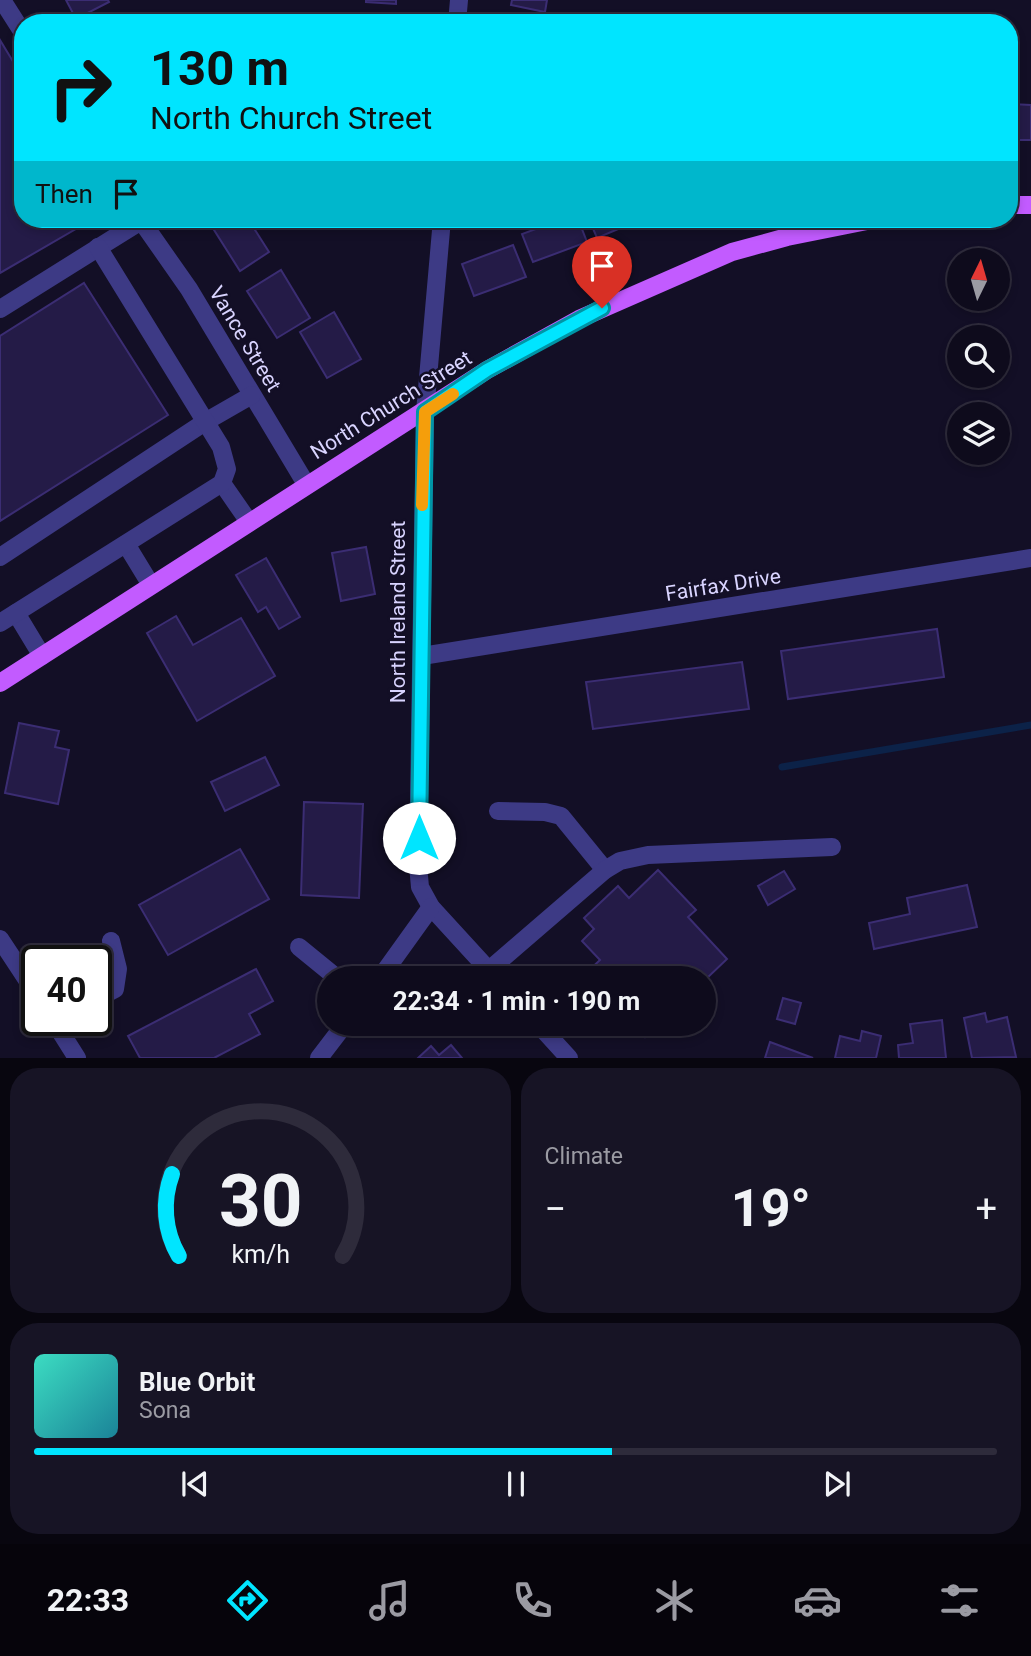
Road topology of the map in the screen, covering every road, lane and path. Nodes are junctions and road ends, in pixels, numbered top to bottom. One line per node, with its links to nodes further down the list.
1 (2, 0): 2 (street)
2 (14, 19)
3 (128, 228): 7 (street)
4 (146, 228): 9 (street, Vance Street)
5 (441, 228): 10 (street, North Ireland Street)
6 (832, 228): 10 (main road, North Church Street)
7 (98, 247): 8 (street); 11 (street)
8 (0, 309)
9 (251, 395): 11 (street); 13 (street, Vance Street)
10 (425, 412): 13 (main road, North Church Street); 22 (street, North Ireland Street)
11 (205, 422): 12 (street); 16 (street)
12 (222, 484): 14 (street); 15 (street)
13 (306, 484): 14 (main road, North Church Street)
14 (249, 522): 18 (main road, North Church Street)
15 (126, 544): 18 (street); 19 (street)
16 (0, 557)
17 (1031, 558): 22 (street, Fairfax Drive)
18 (151, 585): 21 (main road, North Church Street)
19 (16, 613): 20 (street); 21 (street)
20 (0, 623)
21 (41, 656): 23 (main road, North Church Street)
22 (422, 656): 27 (street, North Ireland Street)
23 (0, 683)
24 (498, 811): 26 (street)
25 (832, 847): 26 (street)
26 (606, 870): 36 (street)
27 (431, 907): 34 (street); 35 (street, North Ireland Street)
28 (0, 939): 37 (street)
29 (110, 941): 30 (street)
30 (111, 945)
31 (299, 947): 33 (street)
32 (112, 948): 38 (street)
33 (322, 966)
34 (389, 966)
35 (485, 966)
36 (501, 966)
37 (21, 971)
38 (112, 991)
39 (63, 1036): 42 (street)
40 (336, 1036): 43 (street)
41 (549, 1036): 44 (street)
42 (77, 1058)
43 (319, 1058)
44 (569, 1058)

